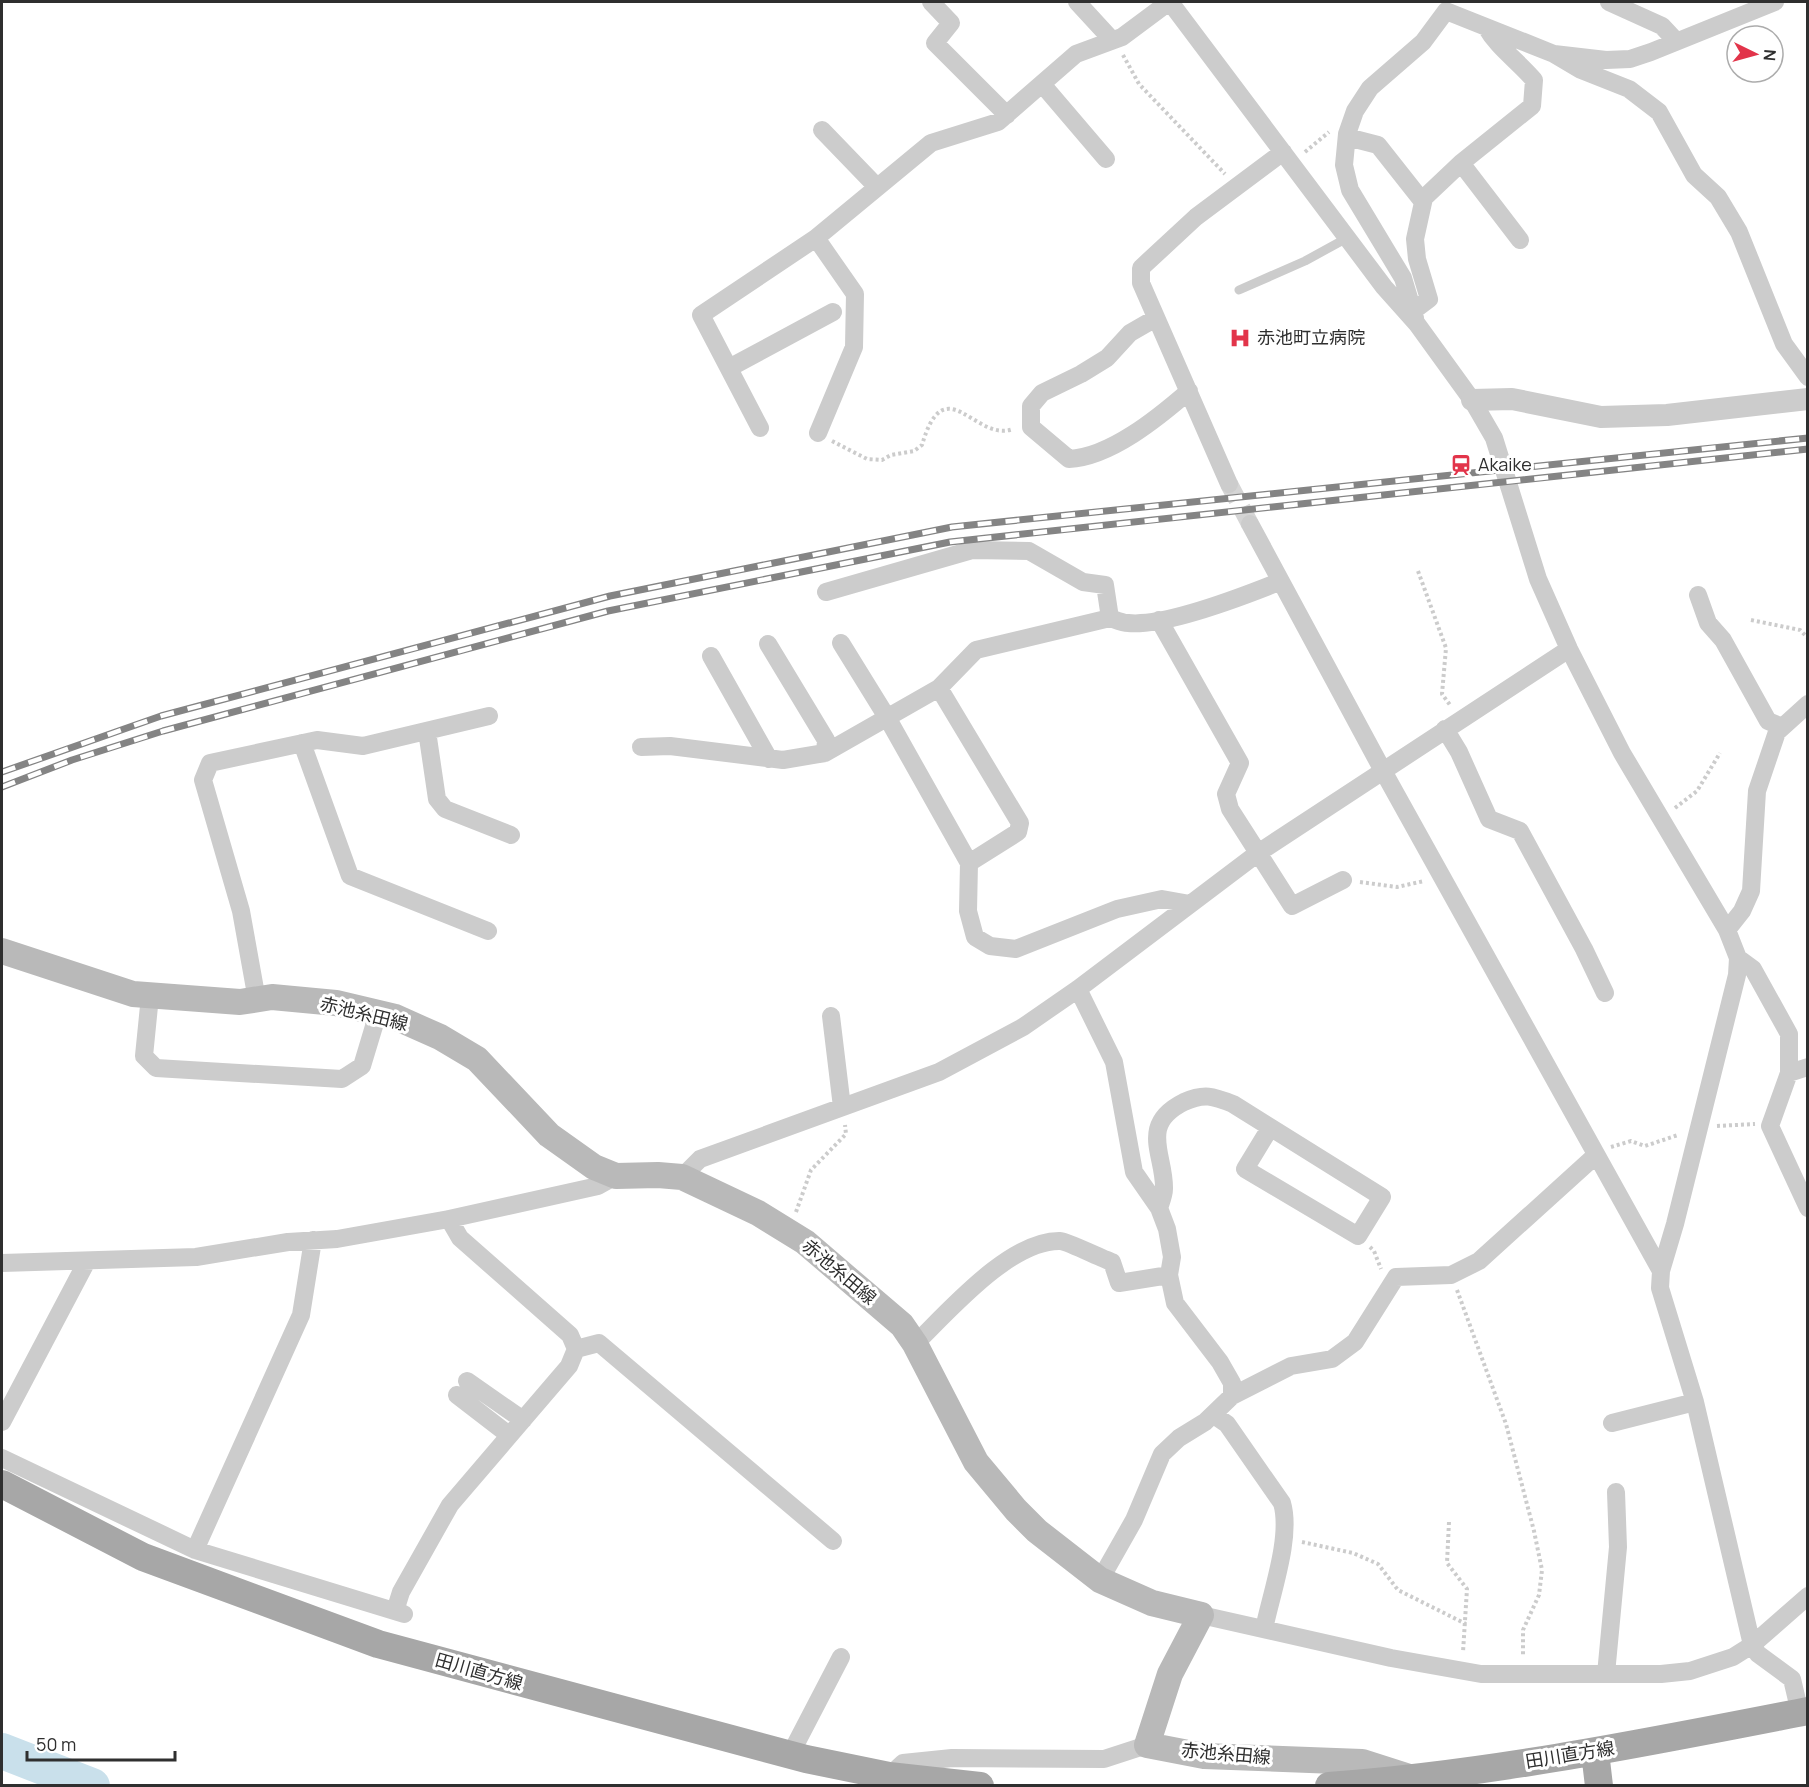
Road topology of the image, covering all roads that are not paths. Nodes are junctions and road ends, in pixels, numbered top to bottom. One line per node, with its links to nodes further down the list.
1 (931, 2): 12 (street)
2 (1077, 2): 8 (street)
3 (1169, 2): 8 (street); 15 (street)
4 (1609, 2): 9 (street)
5 (1775, 2): 9 (street)
6 (1445, 7): 7 (street); 14 (street)
7 (1486, 27): 10 (street); 17 (street)
8 (1112, 40): 11 (street)
9 (1676, 41): 10 (street)
10 (1554, 54): 28 (street)
11 (1042, 84): 12 (street); 16 (street)
12 (1007, 115): 18 (street)
13 (822, 130): 18 (street)
14 (1340, 133): 19 (street); 26 (street)
15 (1287, 158): 21 (street); 25 (street)
16 (1106, 159)
17 (1461, 163): 19 (street); 22 (street)
18 (877, 188): 20 (street)
19 (1423, 202): 26 (street)
20 (816, 238): 27 (street); 33 (street)
21 (1347, 238): 23 (lane); 26 (street)
22 (1521, 240)
23 (1239, 290)
24 (833, 312): 27 (street)
25 (1156, 318): 29 (street); 29 (street)
26 (1415, 318): 31 (street)
27 (729, 368): 32 (street)
28 (1808, 377)
29 (1188, 391): 34 (street)
30 (1808, 399): 31 (street)
31 (1472, 400): 43 (street)
32 (760, 428)
33 (818, 433)
34 (1229, 484)
35 (1250, 524): 36 (street)
36 (1279, 582): 40 (street); 56 (street)
37 (825, 592): 39 (street)
38 (1698, 595): 49 (street)
39 (1110, 618): 40 (street); 45 (street)
40 (1159, 620): 58 (street)
41 (768, 644): 54 (street)
42 (842, 644): 48 (street)
43 (1569, 649): 50 (street); 62 (street)
44 (711, 656): 55 (street)
45 (939, 688): 48 (street); 59 (street)
46 (1808, 704): 49 (street)
47 (489, 716): 51 (street)
48 (888, 718): 54 (street); 59 (street)
49 (1782, 727): 62 (street)
50 (1445, 729): 56 (street); 67 (street)
51 (427, 731): 52 (street); 57 (street)
52 (302, 743): 63 (street); 69 (street)
53 (641, 747): 55 (street)
54 (825, 753): 55 (street)
55 (769, 759)
56 (1382, 770): 58 (street); 76 (street)
57 (511, 835)
58 (1258, 853): 60 (street); 61 (street)
59 (969, 863): 61 (street)
60 (1343, 880)
61 (1190, 904): 66 (street)
62 (1727, 930): 65 (street)
63 (488, 931)
64 (2, 951): 68 (main road, 赤池糸田線)
65 (1738, 958): 73 (street); 85 (street)
66 (1078, 989): 74 (street); 79 (street)
67 (1605, 993)
68 (150, 996): 69 (main road, 赤池糸田線); 70 (street)
69 (257, 1000): 70 (main road, 赤池糸田線)
70 (378, 1013): 77 (main road, 赤池糸田線)
71 (831, 1016): 74 (street)
72 (1808, 1067): 73 (street)
73 (1789, 1073): 80 (street)
74 (842, 1107): 78 (street)
75 (1270, 1128): 75 (street); 79 (street)
76 (1594, 1156): 85 (street); 89 (street)
77 (616, 1176): 78 (main road, 赤池糸田線); 81 (street)
78 (682, 1177): 87 (main road, 赤池糸田線)
79 (1159, 1208): 86 (street)
80 (1808, 1208)
81 (448, 1219): 82 (street); 88 (street)
82 (313, 1240): 83 (street); 100 (street)
83 (87, 1261): 84 (street); 93 (street)
84 (2, 1263)
85 (1661, 1271): 90 (street)
86 (1169, 1275): 87 (street); 89 (street)
87 (915, 1344): 101 (main road, 赤池糸田線)
88 (576, 1349): 92 (street); 99 (street)
89 (1232, 1396): 91 (street)
90 (1695, 1402): 94 (street); 105 (street)
91 (1214, 1415): 101 (street); 104 (street)
92 (523, 1420): 95 (street); 95 (street)
93 (2, 1422)
94 (1612, 1423)
95 (509, 1435): 100 (street)
96 (2, 1458): 100 (street)
97 (2, 1484): 110 (main road, 田川直方線)
98 (1616, 1492): 107 (street)
99 (833, 1541)
100 (195, 1550)
101 (1100, 1580): 103 (main road, 赤池糸田線)
102 (1808, 1596): 105 (street)
103 (1201, 1615): 104 (street); 109 (main road)
104 (1264, 1629): 107 (street)
105 (1752, 1645): 107 (street); 108 (street)
106 (841, 1657): 110 (street)
107 (1606, 1674)
108 (1804, 1712): 111 (main road, 田川直方線)
109 (1147, 1745): 112 (street); 113 (main road, 赤池糸田線)
110 (790, 1755): 112 (main road, 田川直方線)
111 (1597, 1772): 113 (main road, 田川直方線)
112 (889, 1776): 114 (main road, 田川直方線)
113 (1416, 1779): 115 (main road, 田川直方線)
114 (980, 1785)
115 (1329, 1785)

